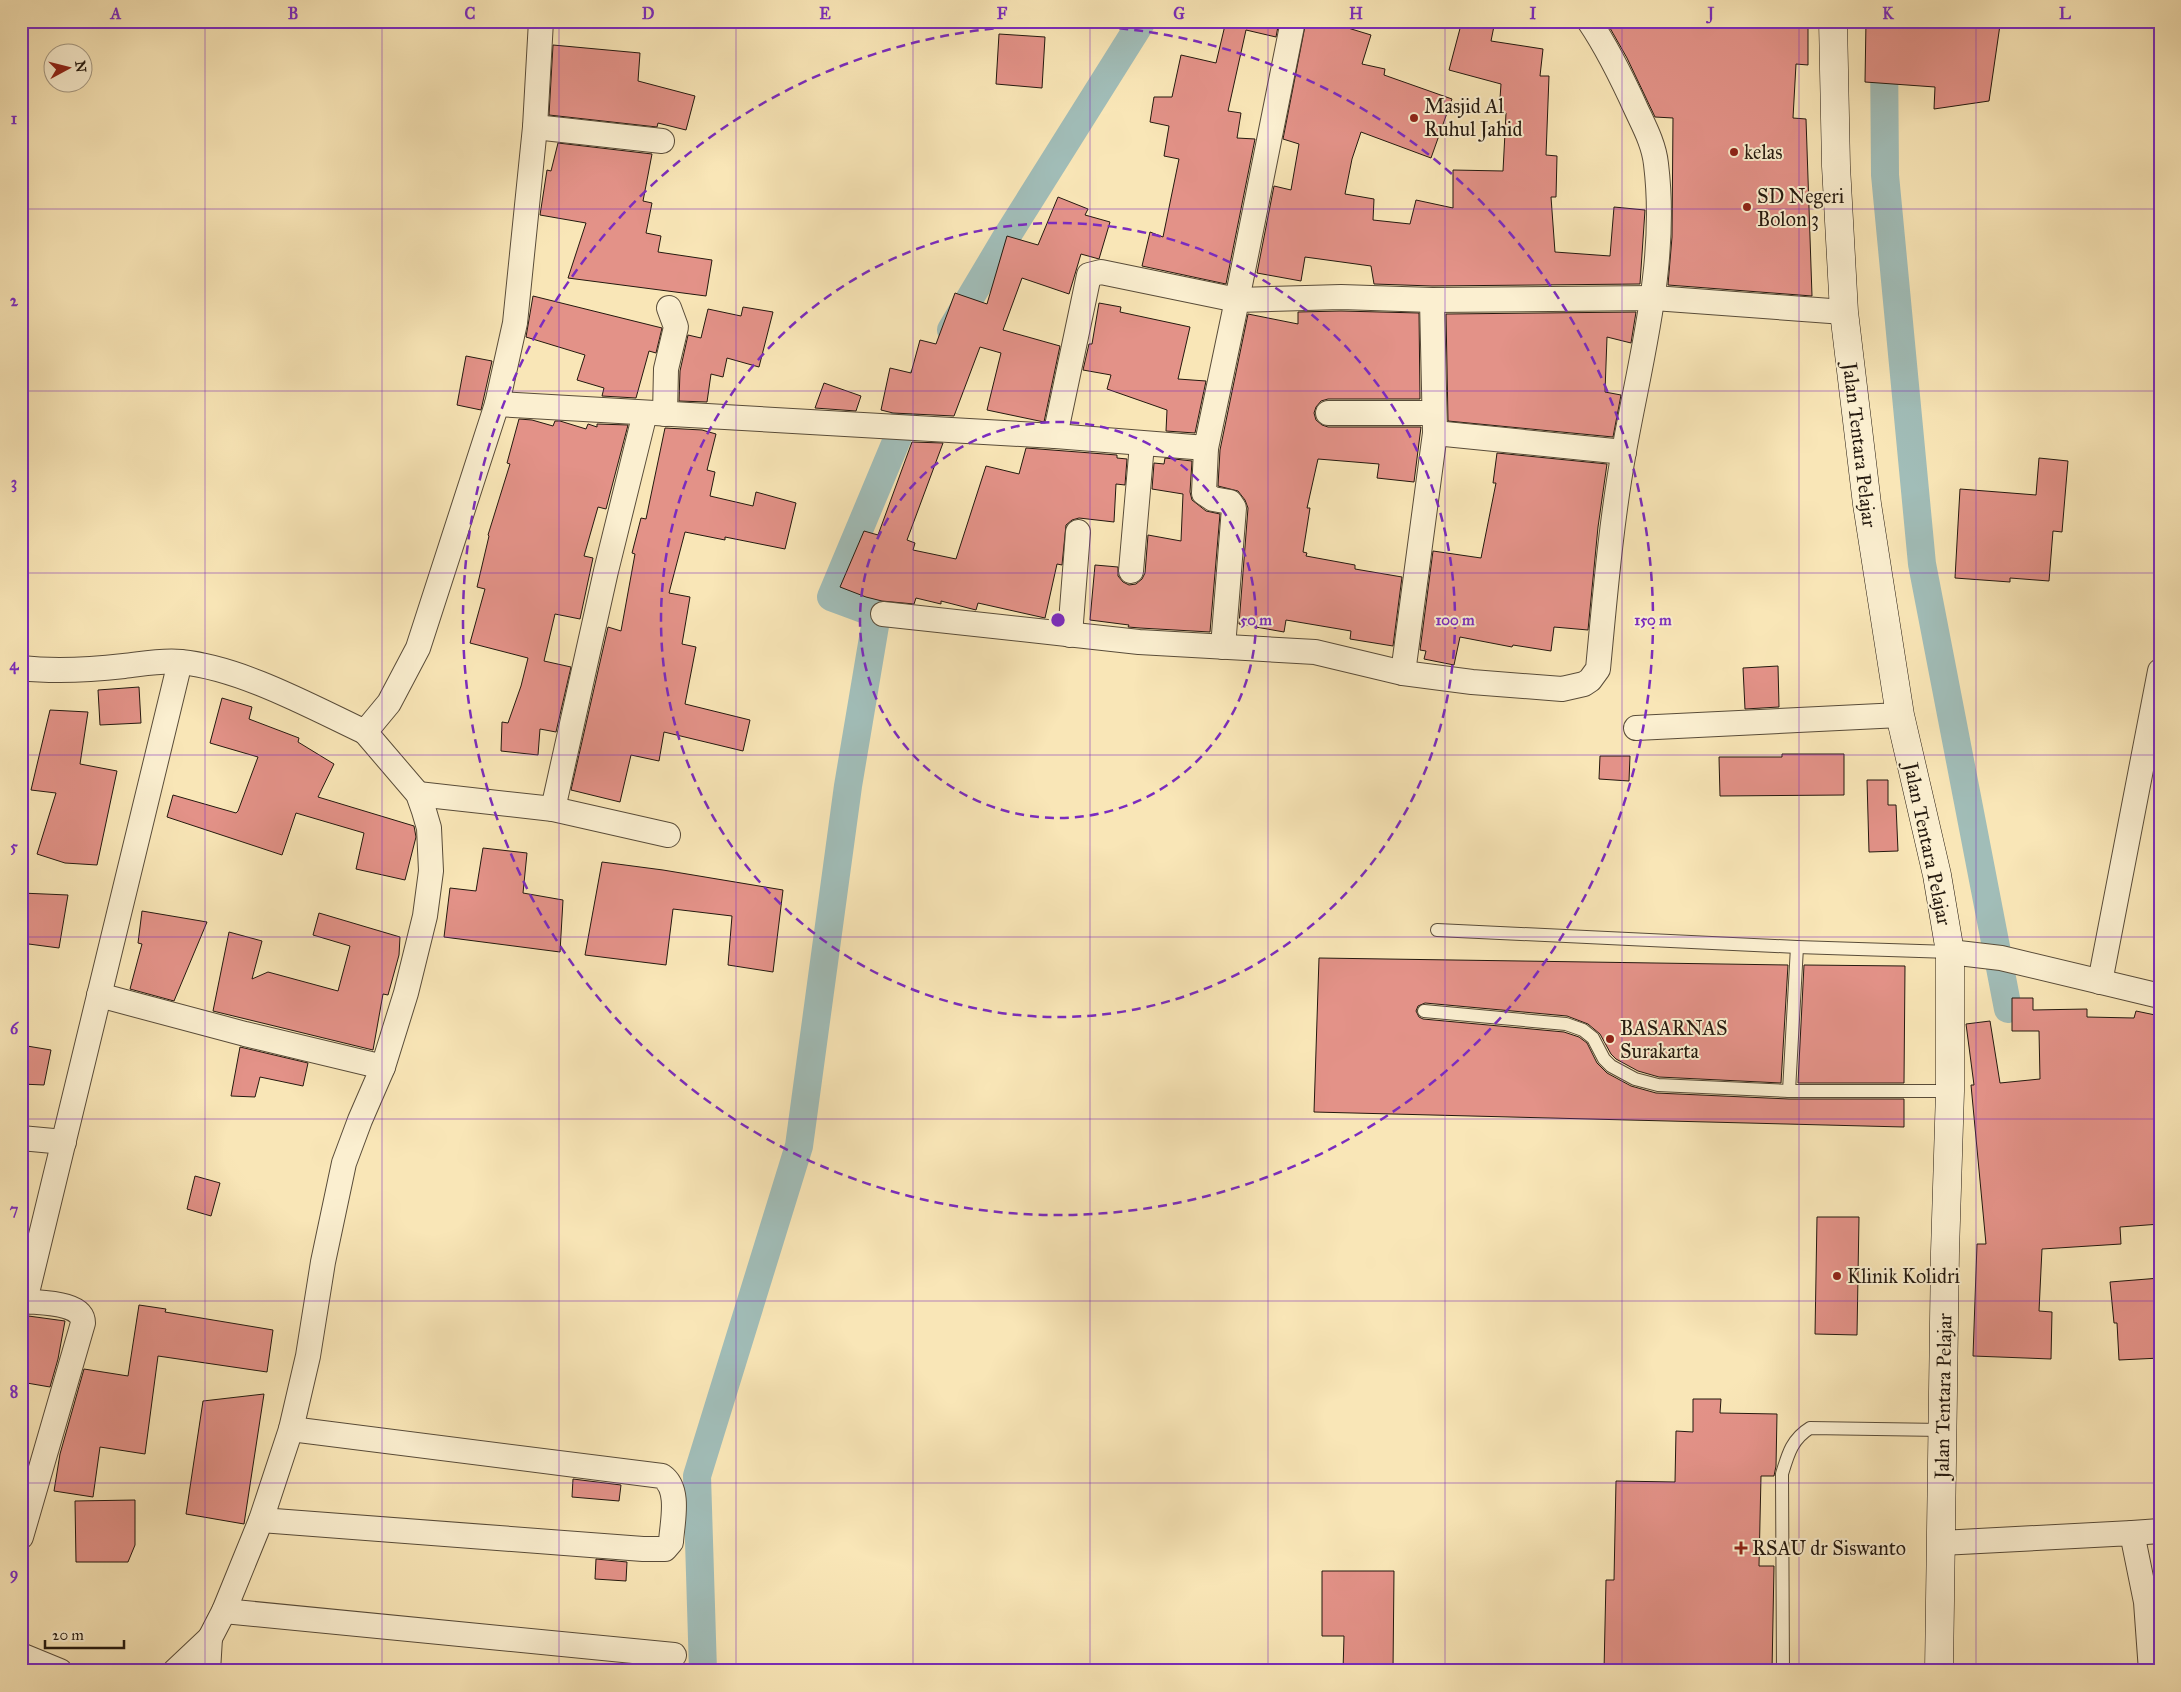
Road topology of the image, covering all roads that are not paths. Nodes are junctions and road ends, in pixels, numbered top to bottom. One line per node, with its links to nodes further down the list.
1 (541, 21): 5 (street)
2 (1293, 21): 8 (street)
3 (1589, 21): 7 (street)
4 (1833, 21): 11 (main road, Jalan Tentara Pelajar)
5 (535, 127): 6 (street); 12 (street)
6 (662, 141)
7 (1654, 298): 9 (street); 11 (street); 19 (street)
8 (1237, 300): 9 (street); 16 (street); 18 (street)
9 (1432, 300): 15 (street)
10 (669, 308): 13 (street)
11 (1844, 312): 29 (main road, Jalan Tentara Pelajar)
12 (497, 404): 13 (street); 31 (street)
13 (655, 413): 16 (street); 33 (street)
14 (1328, 413): 15 (street)
15 (1435, 423): 19 (street); 28 (street)
16 (1055, 436): 17 (street)
17 (1142, 444): 18 (street); 21 (street)
18 (1206, 448): 24 (street)
19 (1624, 452): 28 (street)
20 (1078, 532): 23 (street)
21 (1131, 571)
22 (883, 614): 23 (street)
23 (1070, 635): 24 (street)
24 (1223, 647): 28 (street)
25 (180, 662): 26 (street); 31 (street); 39 (street)
26 (21, 668)
27 (2160, 671): 38 (street)
28 (1403, 673)
29 (1900, 715): 30 (street); 37 (main road, Jalan Tentara Pelajar)
30 (1636, 728)
31 (365, 732): 32 (street)
32 (418, 794): 33 (street); 42 (street)
33 (552, 809): 34 (street)
34 (668, 835)
35 (1437, 930): 36 (lane)
36 (1797, 947): 37 (lane); 43 (lane)
37 (1950, 952): 38 (street); 44 (main road, Jalan Tentara Pelajar)
38 (2100, 982): 40 (street)
39 (99, 995): 42 (street); 46 (street)
40 (2160, 996)
41 (1424, 1011): 43 (lane)
42 (383, 1067): 48 (street)
43 (1789, 1091): 44 (lane)
44 (1950, 1091): 49 (main road, Jalan Tentara Pelajar)
45 (21, 1138): 46 (street)
46 (64, 1142): 47 (street)
47 (23, 1301): 53 (street)
48 (291, 1429): 50 (street); 50 (street)
49 (1942, 1430): 54 (main road, Jalan Tentara Pelajar); 62 (lane)
50 (261, 1520): 55 (street)
51 (2160, 1531): 52 (street)
52 (2132, 1533): 54 (street); 64 (street)
53 (21, 1537)
54 (1940, 1543): 63 (main road, Jalan Tentara Pelajar)
55 (224, 1611): 56 (street); 58 (street)
56 (210, 1638): 60 (street); 61 (street)
57 (21, 1655): 59 (street)
58 (674, 1655)
59 (60, 1671)
60 (175, 1671)
61 (208, 1671)
62 (1783, 1671)
63 (1939, 1671)
64 (2151, 1671)

